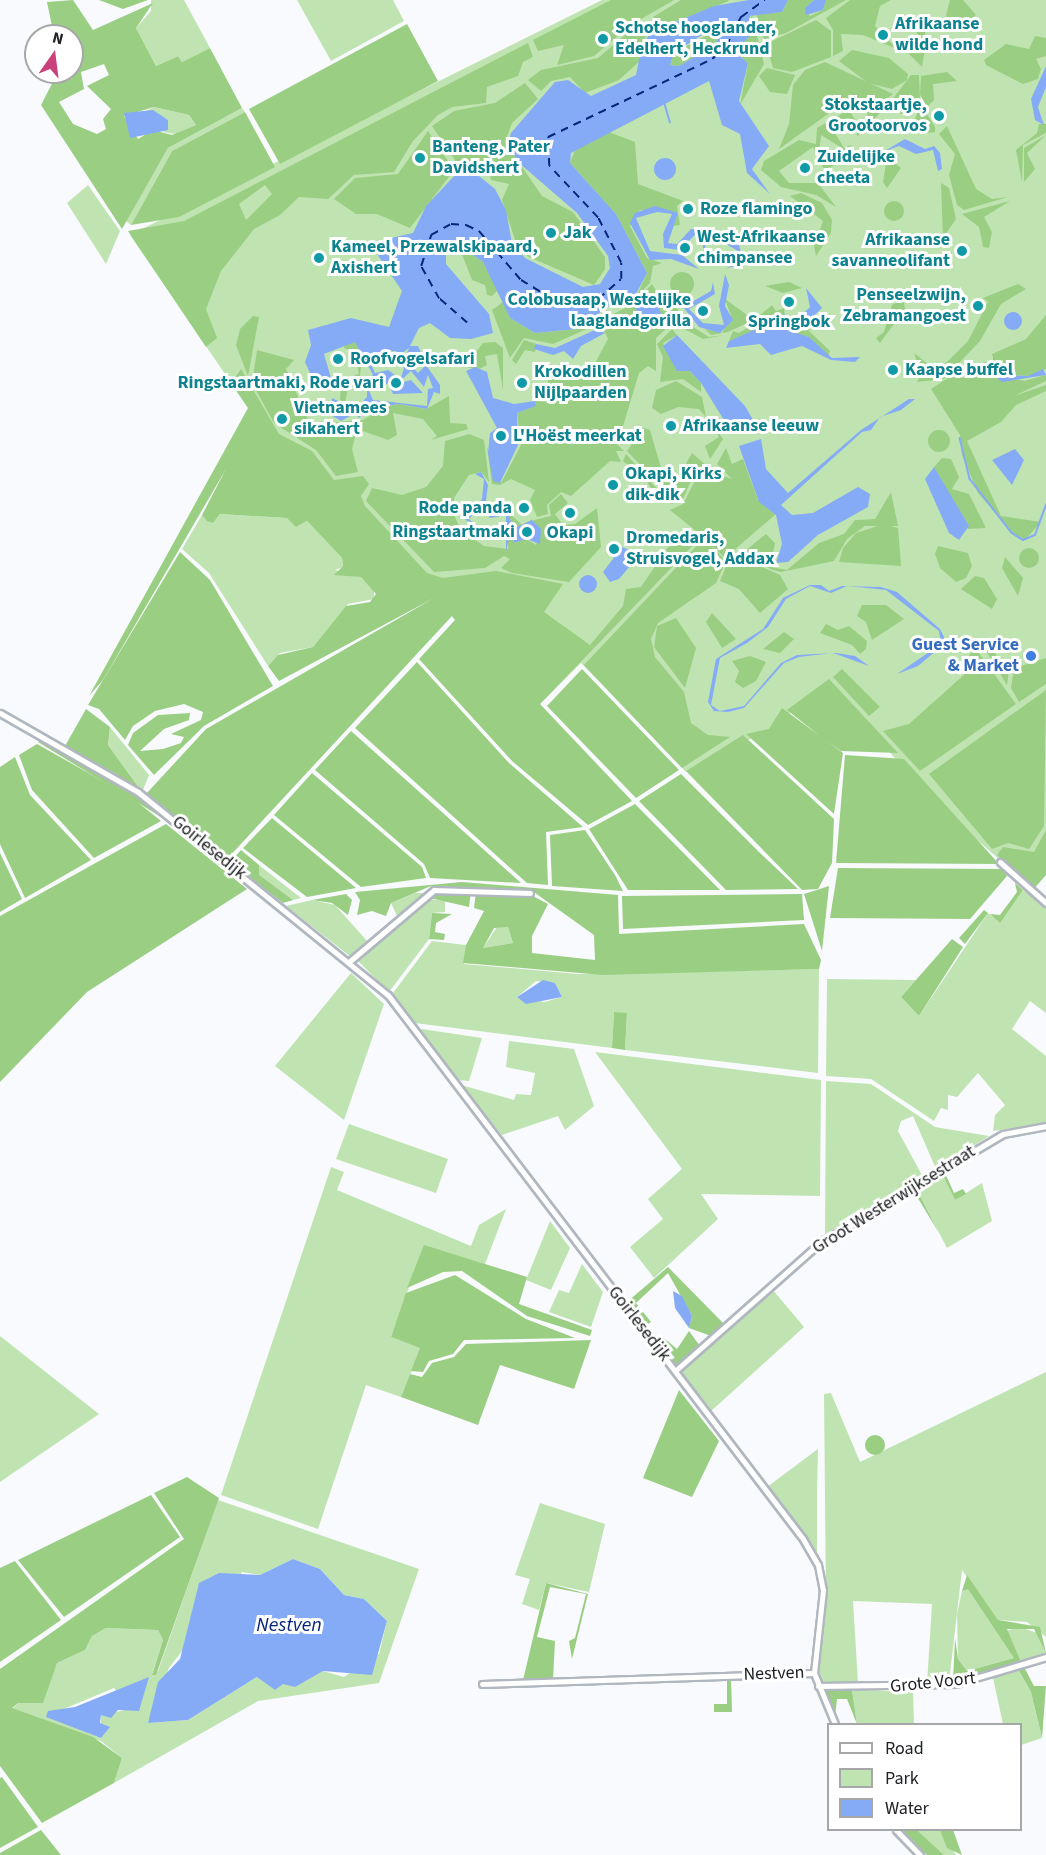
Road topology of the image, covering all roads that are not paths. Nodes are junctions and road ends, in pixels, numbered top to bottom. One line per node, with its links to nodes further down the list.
1 (0, 713): 5 (street, Goirlesedijk)
2 (1000, 862): 4 (street)
3 (530, 892): 5 (street)
4 (1046, 903)
5 (350, 961): 7 (street, Goirlesedijk)
6 (1046, 1126): 7 (street, Groot Westerwijksestraat)
7 (675, 1371): 9 (street, Goirlesedijk)
8 (1046, 1657): 11 (street, Grote Voort)
9 (814, 1673): 10 (street, Nestven); 11 (street, Goirlesedijk)
10 (482, 1684)
11 (818, 1686): 12 (street, Goirlesedijk)
12 (834, 1723)
13 (897, 1831): 14 (street)
14 (920, 1855)

